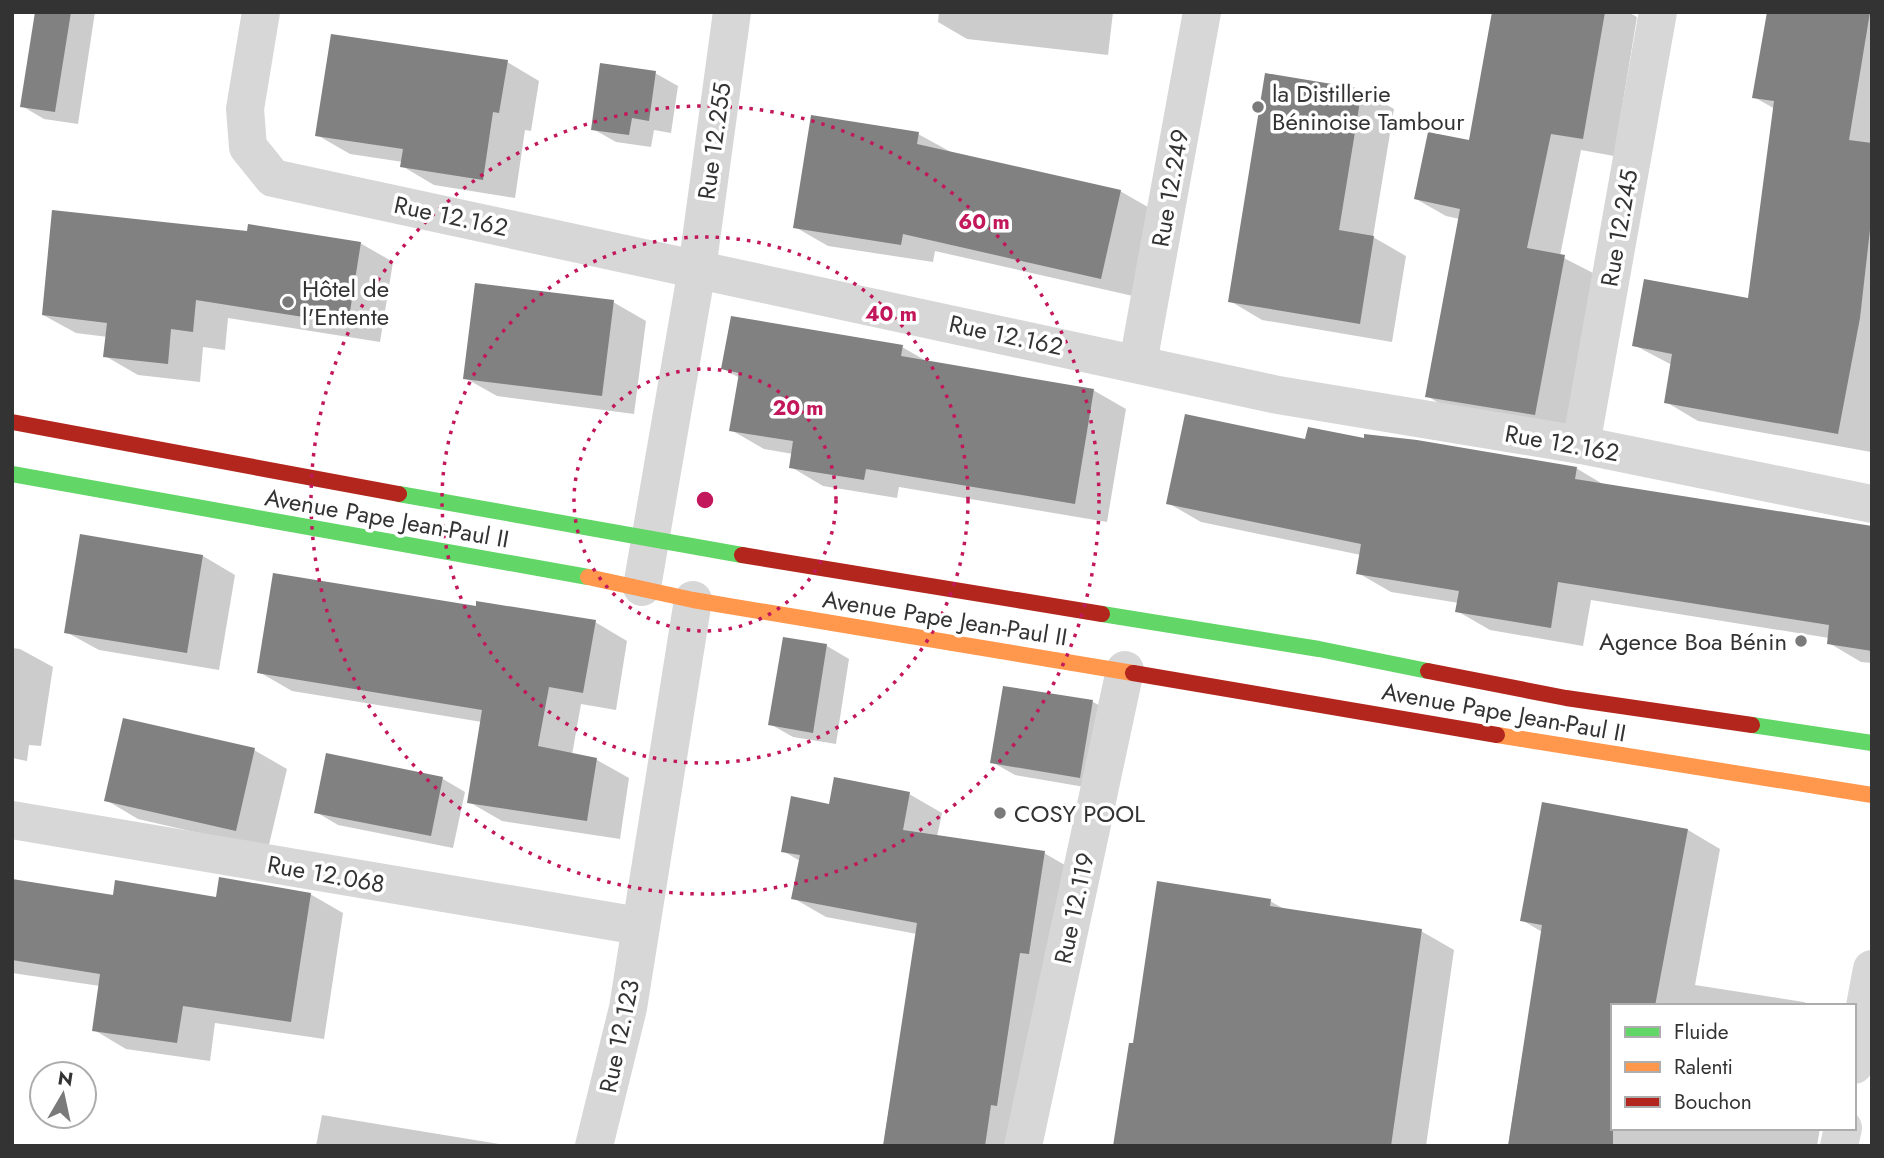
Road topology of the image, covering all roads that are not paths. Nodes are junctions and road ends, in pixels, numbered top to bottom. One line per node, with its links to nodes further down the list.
1 (261, 12): 5 (street, Rue 12.162)
2 (732, 12): 5 (street, Rue 12.255)
3 (1202, 12): 6 (street, Rue 12.249)
4 (1658, 12): 8 (street, Rue 12.245)
5 (697, 269): 6 (street, Rue 12.162); 11 (street, Rue 12.255)
6 (1138, 363): 8 (street, Rue 12.162)
7 (12, 422): 11 (main road, Avenue Pape Jean-Paul II)
8 (1581, 444): 10 (street, Rue 12.162)
9 (12, 474): 12 (main road, Avenue Pape Jean-Paul II)
10 (1872, 504)
11 (650, 540): 12 (street, Rue 12.255); 15 (main road, Avenue Pape Jean-Paul II)
12 (642, 587): 13 (main road, Avenue Pape Jean-Paul II)
13 (693, 600): 14 (main road, Avenue Pape Jean-Paul II); 18 (street, Rue 12.123)
14 (1125, 670): 16 (main road, Avenue Pape Jean-Paul II); 22 (street, Rue 12.119)
15 (1872, 743)
16 (1872, 795)
17 (12, 820): 18 (street, Rue 12.068)
18 (639, 926): 21 (street, Rue 12.123)
19 (1872, 969): 20 (street)
20 (1856, 1054)
21 (594, 1146)
22 (1023, 1146)

